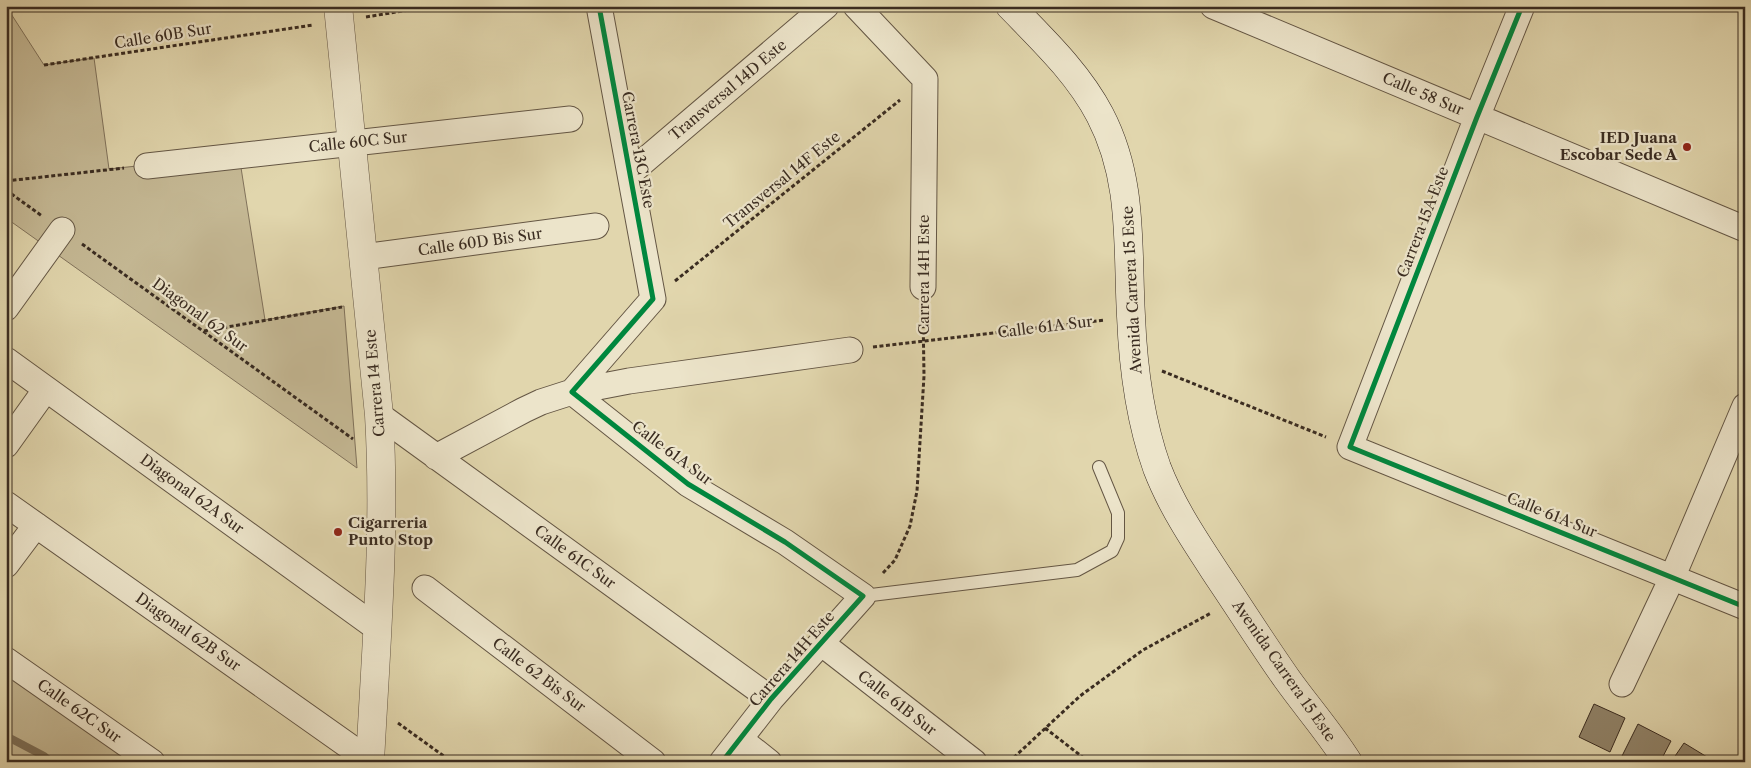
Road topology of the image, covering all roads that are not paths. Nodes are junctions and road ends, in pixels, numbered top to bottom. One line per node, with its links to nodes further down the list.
1 (599, 6): 12 (street, Carrera 13C Este)
2 (826, 6): 12 (street, Transversal 14D Este)
3 (856, 6): 17 (street, Carrera 14H Este)
4 (1010, 6): 48 (main road, Avenida Carrera 15 Este)
5 (1212, 6): 8 (street, Calle 58 Sur)
6 (1522, 6): 8 (street, Carrera 15A Este)
7 (339, 14): 10 (main road, Carrera 14 Este)
8 (1477, 117): 14 (street, Calle 58 Sur); 26 (street, Carrera 15A Este)
9 (570, 119): 10 (street, Calle 60C Sur)
10 (352, 143): 11 (street, Calle 60C Sur); 16 (main road, Carrera 14 Este)
11 (147, 166)
12 (630, 173): 22 (street, Carrera 13C Este)
13 (596, 226): 16 (street, Calle 60D Bis Sur)
14 (1745, 229)
15 (62, 230): 18 (street)
16 (363, 257): 24 (main road, Carrera 14 Este)
17 (923, 287)
18 (6, 308)
19 (850, 350): 22 (street)
20 (6, 360): 21 (street, Diagonal 62A Sur)
21 (46, 389): 25 (street); 36 (street, Diagonal 62A Sur)
22 (572, 392): 27 (street); 34 (street, Calle 61A Sur)
23 (1745, 406): 32 (street)
24 (379, 415): 27 (street, Calle 61C Sur); 36 (main road, Carrera 14 Este)
25 (6, 445)
26 (1350, 447): 32 (street, Calle 61A Sur)
27 (436, 456): 40 (street, Calle 61C Sur)
28 (1099, 467): 34 (lane)
29 (6, 504): 30 (street, Diagonal 62B Sur)
30 (36, 525): 31 (street); 42 (street, Diagonal 62B Sur)
31 (6, 565)
32 (1672, 578): 35 (street, Calle 61A Sur); 39 (street)
33 (425, 588): 44 (street, Calle 62 Bis Sur)
34 (863, 596): 37 (street, Carrera 14H Este)
35 (1745, 607)
36 (377, 628): 42 (main road, Carrera 14 Este)
37 (821, 643): 40 (street, Carrera 14H Este); 47 (street, Calle 61B Sur)
38 (6, 660): 43 (street, Calle 62C Sur)
39 (1622, 684)
40 (771, 700): 41 (street, Carrera 14H Este)
41 (740, 740): 45 (street, Carrera 14H Este); 46 (street)
42 (370, 761)
43 (152, 762)
44 (653, 762)
45 (722, 762)
46 (769, 762)
47 (974, 762)
48 (1348, 762)

